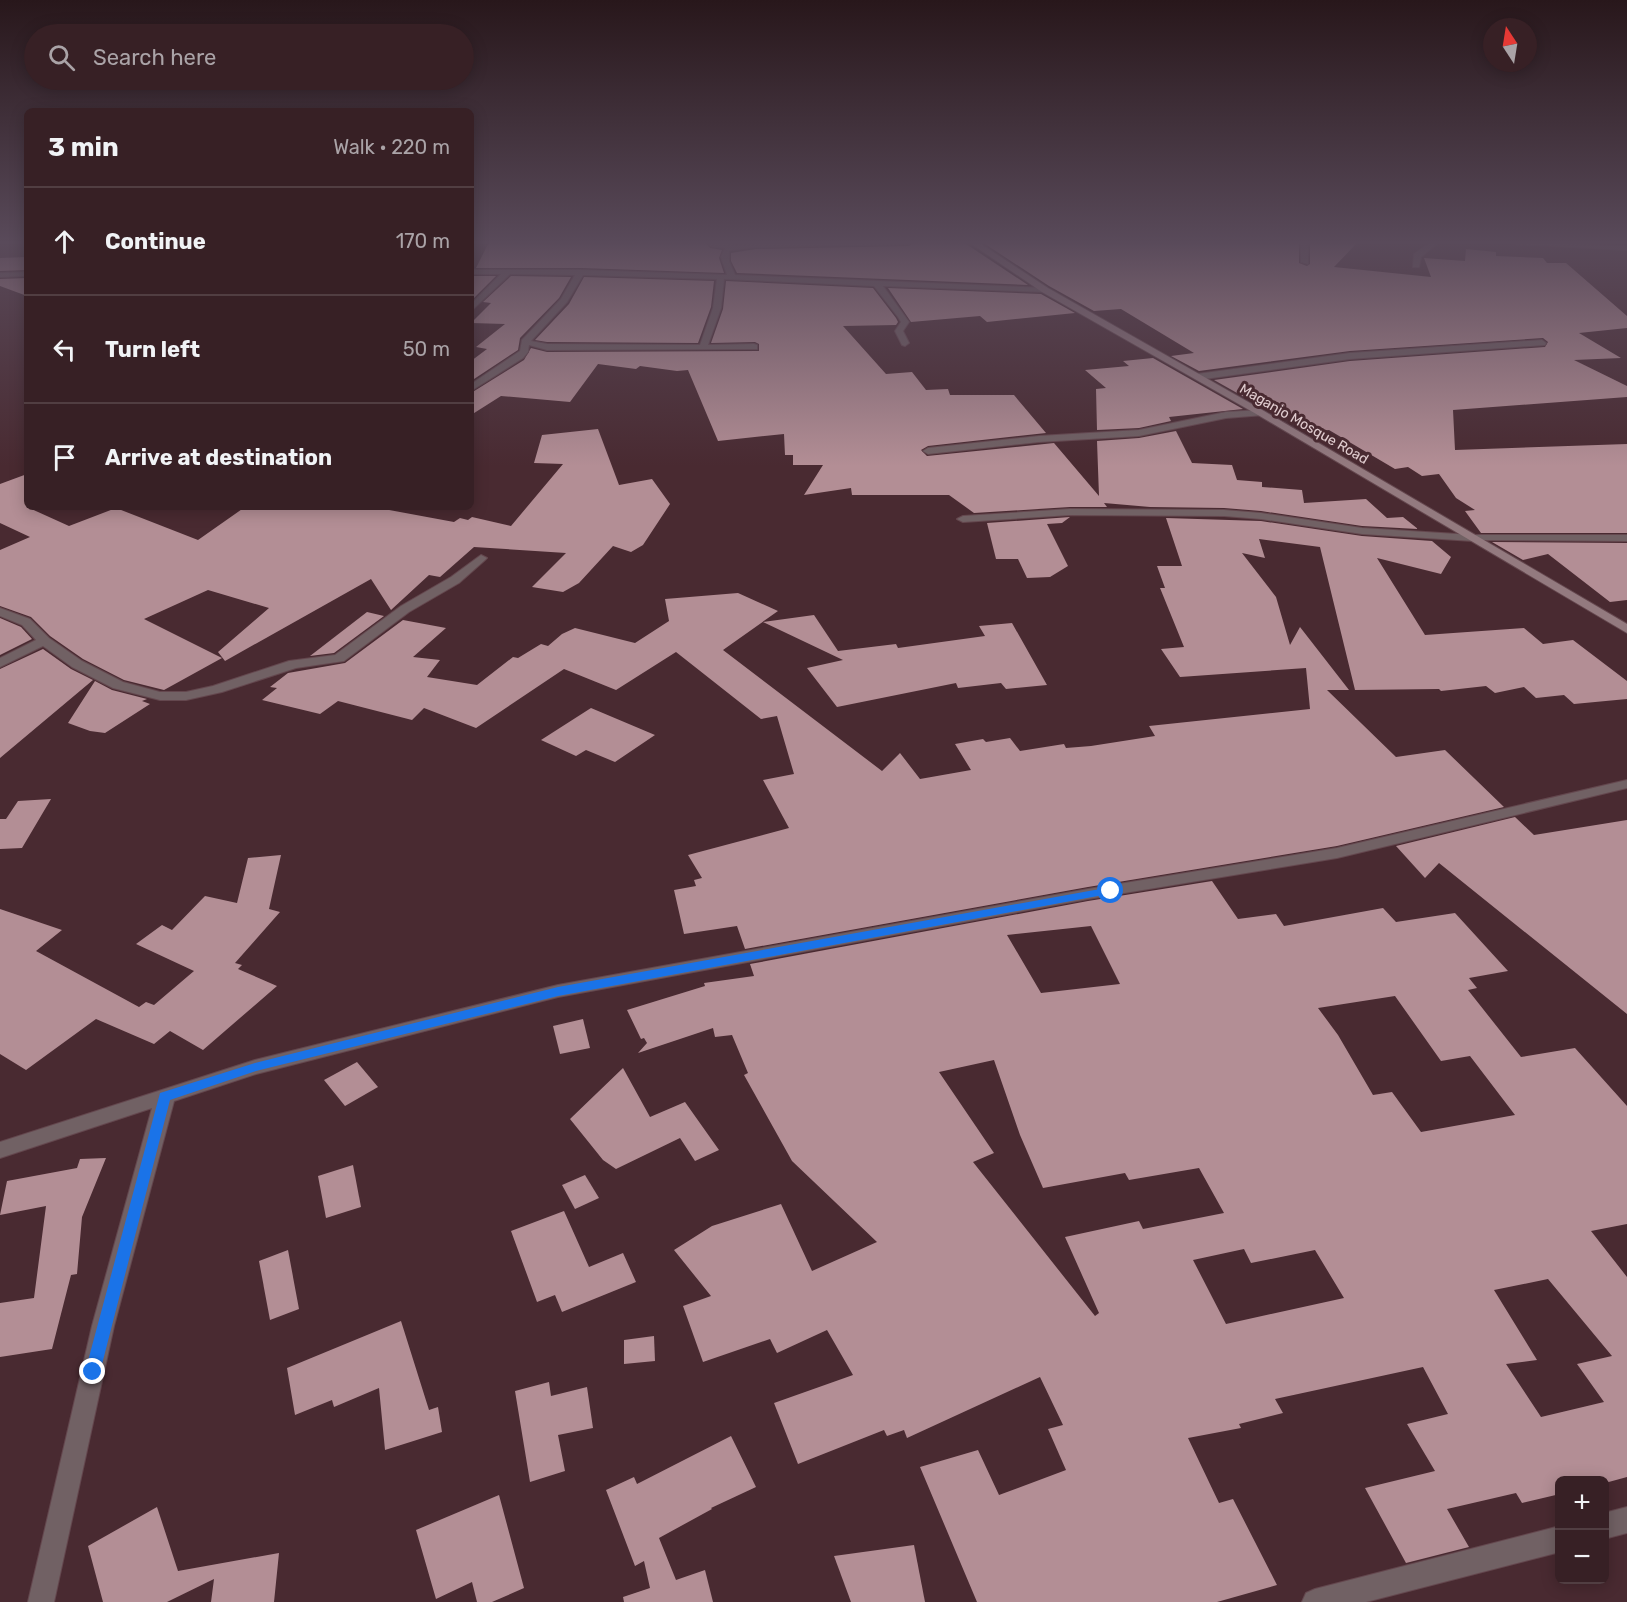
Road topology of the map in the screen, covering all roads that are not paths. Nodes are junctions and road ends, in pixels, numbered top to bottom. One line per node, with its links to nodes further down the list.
1 (548, 317): 5 (street)
2 (714, 317): 9 (street)
3 (903, 317): 6 (street)
4 (1092, 317): 10 (street, Maganjo Mosque Road)
5 (525, 342): 9 (street); 11 (street)
6 (904, 343)
7 (1542, 343): 10 (street)
8 (754, 346): 9 (street)
9 (703, 348)
10 (1197, 377): 12 (street, Maganjo Mosque Road)
11 (474, 386)
12 (1261, 413): 13 (street); 15 (street, Maganjo Mosque Road)
13 (928, 451)
14 (963, 519): 15 (street)
15 (1473, 538): 16 (street); 19 (street, Maganjo Mosque Road)
16 (1627, 538)
17 (481, 558): 20 (street)
18 (0, 612): 20 (street)
19 (1627, 629)
20 (44, 641): 21 (street)
21 (0, 663)
22 (1627, 784): 23 (street)
23 (165, 1096): 24 (street); 28 (street)
24 (0, 1150)
25 (1627, 1520): 26 (street)
26 (1609, 1525)
27 (1555, 1540): 29 (street)
28 (41, 1602)
29 (1315, 1602)

